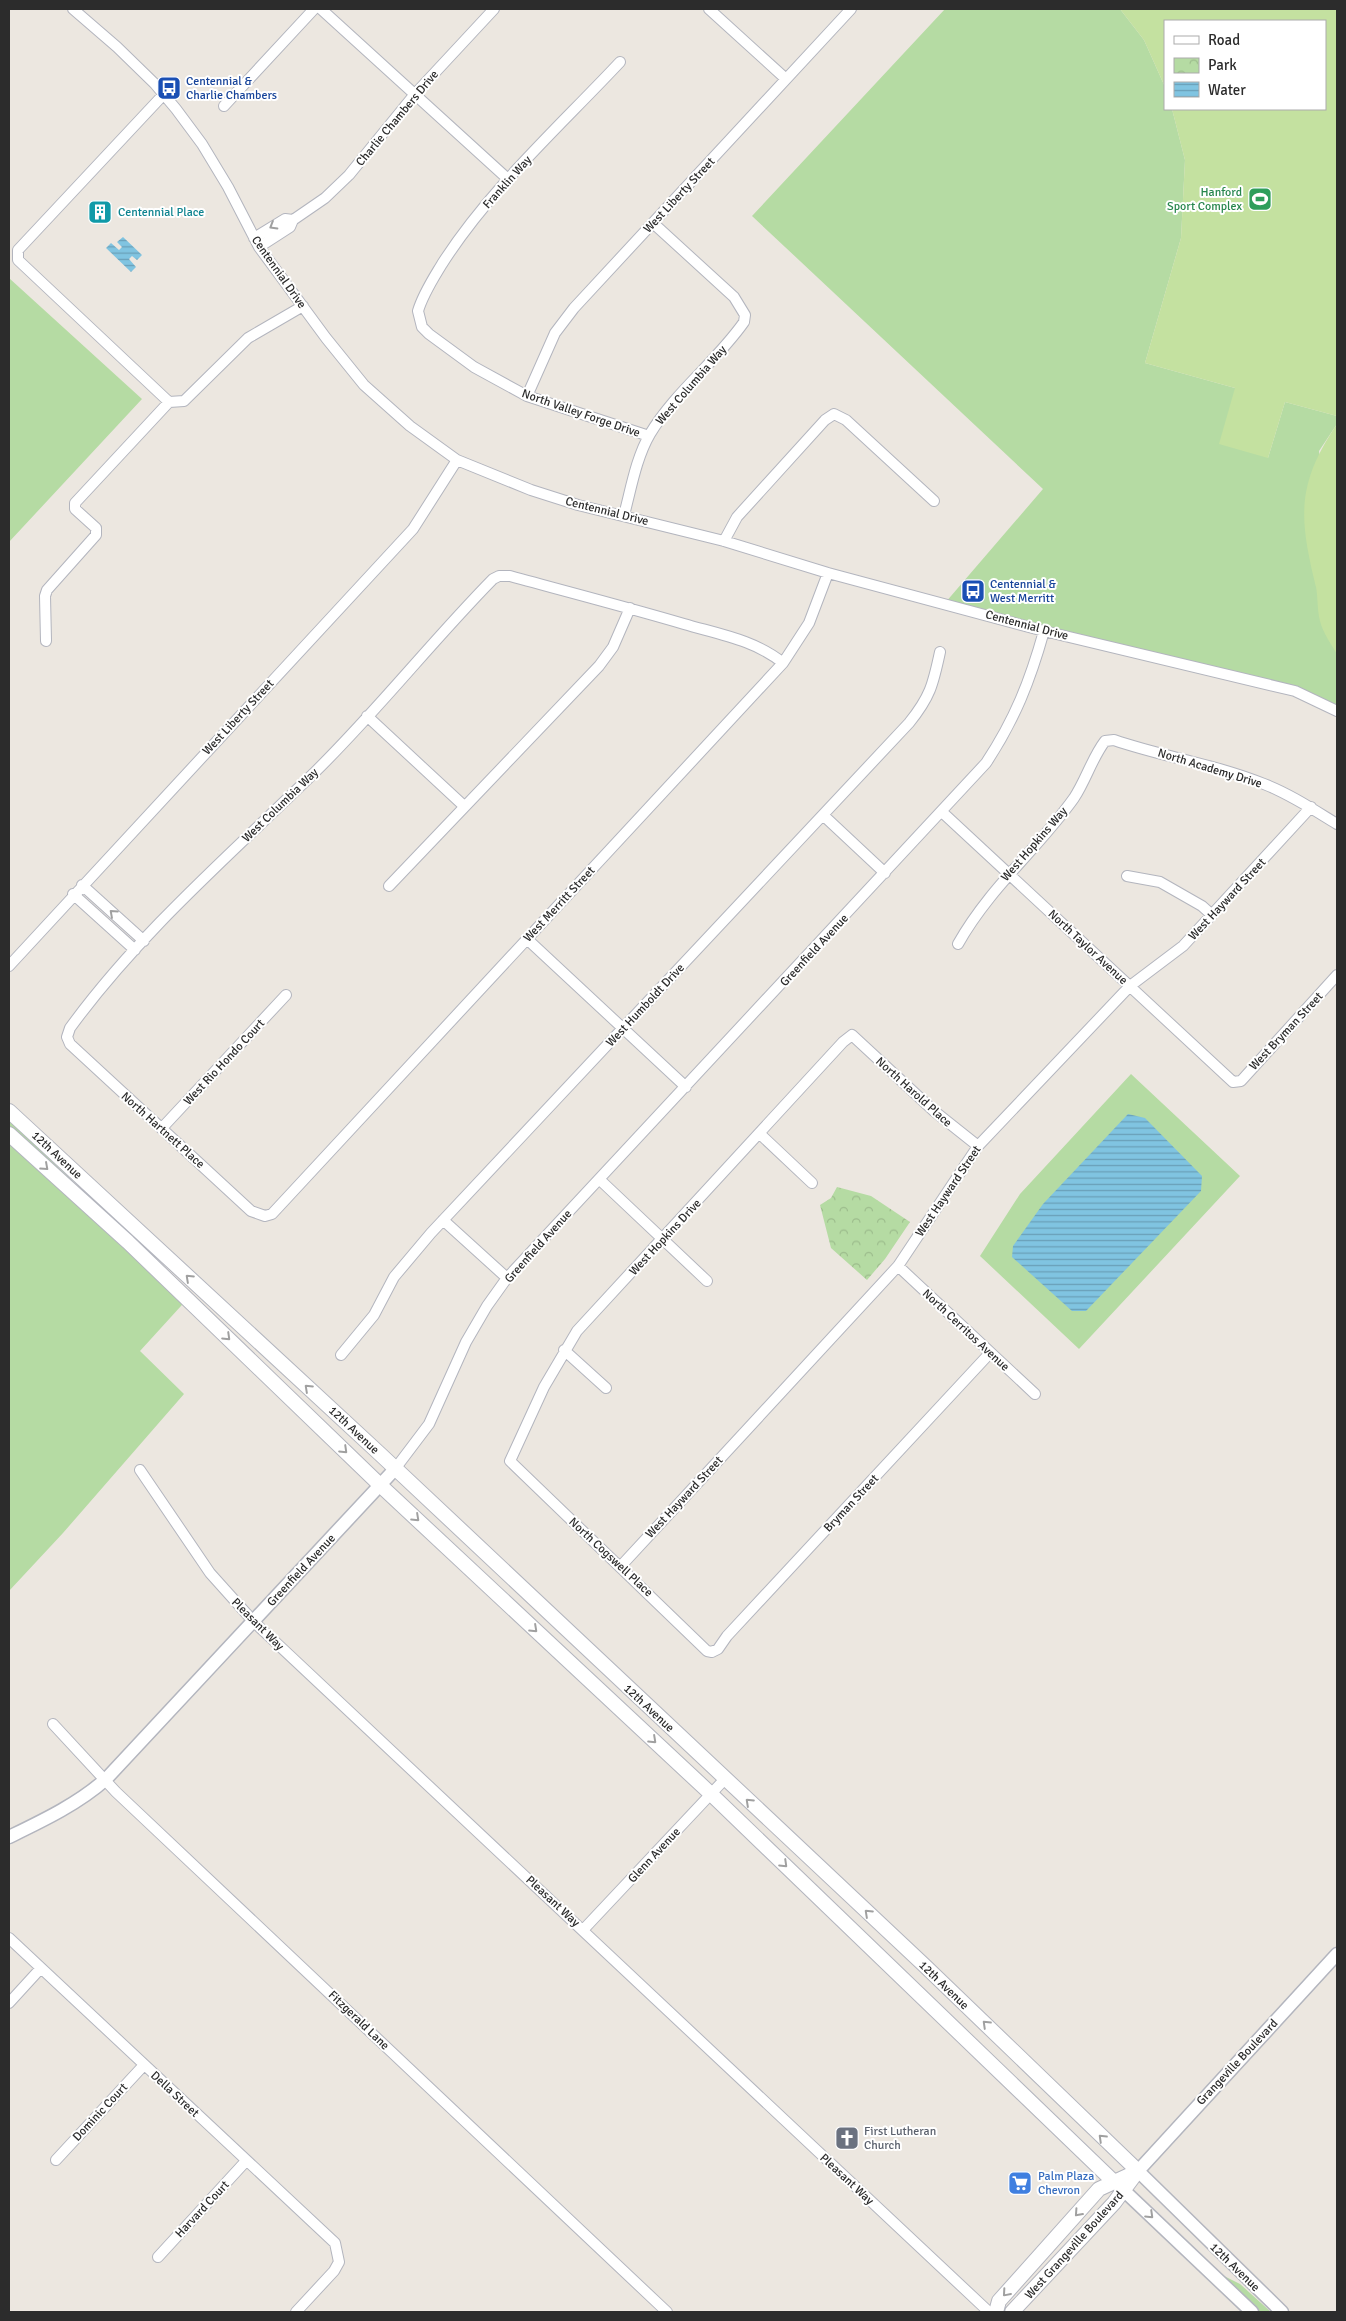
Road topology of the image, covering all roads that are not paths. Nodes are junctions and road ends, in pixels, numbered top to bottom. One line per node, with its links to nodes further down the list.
1 (73, 9): 9 (street, Centennial Drive)
2 (314, 9): 11 (street)
3 (321, 9): 10 (street)
4 (494, 9): 10 (street, Charlie Chambers Drive)
5 (709, 9): 8 (street)
6 (850, 9): 8 (street, West Liberty Street)
7 (620, 62): 12 (street, Franklin Way)
8 (786, 79): 13 (street, West Liberty Street)
9 (164, 94): 14 (street, Centennial Drive); 15 (street)
10 (415, 94): 12 (street); 14 (street, Charlie Chambers Drive)
11 (224, 106)
12 (509, 180): 17 (street, Franklin Way)
13 (653, 223): 18 (street, West Liberty Street); 20 (street, West Columbia Way)
14 (256, 242): 16 (street, Centennial Drive)
15 (13, 255): 19 (street)
16 (303, 306): 19 (street); 21 (street, Centennial Drive)
17 (418, 318): 18 (street, North Valley Forge Drive)
18 (528, 396): 20 (street, North Valley Forge Drive)
19 (169, 402): 28 (street)
20 (649, 436): 23 (street, West Columbia Way)
21 (457, 460): 23 (street, Centennial Drive); 42 (street, West Liberty Street)
22 (934, 501): 24 (street)
23 (624, 515): 24 (street, Centennial Drive)
24 (724, 541): 25 (street, Centennial Drive)
25 (828, 573): 27 (street, Centennial Drive); 30 (street, West Merritt Street)
26 (630, 608): 30 (street); 32 (street, West Columbia Way); 34 (street)
27 (1044, 631): 31 (street, Centennial Drive); 36 (street, Greenfield Avenue)
28 (46, 641)
29 (940, 652): 37 (street, West Humboldt Drive)
30 (783, 662): 46 (street, West Merritt Street)
31 (1337, 711)
32 (367, 716): 34 (street); 47 (street, West Columbia Way)
33 (1105, 742): 35 (street, North Academy Drive); 40 (street, West Hopkins Way)
34 (464, 806): 43 (street)
35 (1311, 807): 38 (street, North Academy Drive); 45 (street, West Hayward Street)
36 (942, 812): 39 (street, Greenfield Avenue); 40 (street, North Taylor Avenue)
37 (823, 815): 39 (street); 54 (street, West Humboldt Drive)
38 (1337, 824)
39 (885, 873): 58 (street, Greenfield Avenue)
40 (1008, 873): 48 (street, West Hopkins Way); 52 (street, North Taylor Avenue)
41 (1127, 876): 45 (street)
42 (82, 885): 44 (street, West Liberty Street); 47 (street, one-way to 42)
43 (389, 886)
44 (73, 894): 49 (street); 50 (street, West Liberty Street)
45 (1212, 915): 52 (street, West Hayward Street)
46 (527, 939): 54 (street); 66 (street, West Merritt Street)
47 (144, 941): 49 (street, West Columbia Way)
48 (958, 944)
49 (135, 950): 56 (street, West Columbia Way)
50 (9, 966)
51 (1337, 975): 57 (street, West Bryman Street)
52 (1130, 986): 57 (street, North Taylor Avenue); 63 (street, West Hayward Street)
53 (286, 995): 60 (street, West Rio Hondo Court)
54 (623, 1028): 58 (street); 67 (street, West Humboldt Drive)
55 (852, 1035): 62 (street, West Hopkins Drive); 63 (street, North Harold Place)
56 (66, 1038): 60 (street, North Hartnett Place)
57 (1232, 1082)
58 (686, 1088): 64 (street, Greenfield Avenue)
59 (9, 1111): 78 (main road, 12th Avenue, one-way to 59)
60 (162, 1128): 66 (street, North Hartnett Place)
61 (9, 1134): 80 (main road, 12th Avenue, one-way to 80)
62 (760, 1134): 65 (street); 68 (street, West Hopkins Drive)
63 (978, 1146): 69 (street, West Hayward Street)
64 (600, 1178): 68 (street); 70 (street, Greenfield Avenue)
65 (812, 1183)
66 (265, 1216)
67 (443, 1220): 70 (street); 74 (street, West Humboldt Drive)
68 (663, 1239): 71 (street); 72 (street, West Hopkins Drive)
69 (898, 1266): 73 (street, North Cerritos Avenue); 81 (street, West Hayward Street)
70 (507, 1278): 78 (street, Greenfield Avenue)
71 (707, 1281)
72 (564, 1350): 75 (street); 77 (street, West Hopkins Drive)
73 (990, 1354): 76 (street, North Cerritos Avenue); 83 (street, Bryman Street)
74 (340, 1355)
75 (606, 1388)
76 (1035, 1394)
77 (510, 1461): 81 (street, North Cogswell Place)
78 (395, 1469): 80 (street, Greenfield Avenue); 86 (main road, 12th Avenue)
79 (140, 1470): 82 (street, Pleasant Way)
80 (380, 1485): 82 (street, Greenfield Avenue); 87 (main road, 12th Avenue, one-way to 87)
81 (620, 1567): 83 (street, North Cogswell Place)
82 (253, 1622): 85 (street, Greenfield Avenue); 89 (street, Pleasant Way)
83 (712, 1652)
84 (53, 1724): 85 (street, Fitzgerald Lane)
85 (106, 1779): 88 (street, Greenfield Avenue); 101 (street, Fitzgerald Lane)
86 (724, 1780): 87 (street, Glenn Avenue); 97 (main road, 12th Avenue, one-way to 86)
87 (711, 1794): 89 (street, Glenn Avenue); 98 (main road, 12th Avenue, one-way to 98)
88 (9, 1837)
89 (583, 1930): 102 (street, Pleasant Way)
90 (9, 1938): 92 (street, Della Street)
91 (1337, 1954): 97 (street, Grangeville Boulevard)
92 (41, 1968): 93 (street); 94 (street, Della Street)
93 (9, 2003)
94 (144, 2065): 95 (street, Dominic Court); 96 (street, Della Street)
95 (56, 2160)
96 (246, 2161): 99 (street, Harvard Court); 100 (street, Della Street)
97 (1138, 2171): 98 (main road, West Grangeville Boulevard); 106 (street, 12th Avenue)
98 (1119, 2186): 103 (main road, West Grangeville Boulevard, one-way to 103); 104 (main road, West Grangeville Boulevard); 105 (street, 12th Avenue, one-way to 105)
99 (158, 2256)
100 (296, 2312)
101 (667, 2312)
102 (989, 2312)
103 (996, 2312)
104 (1012, 2312)
105 (1252, 2312)
106 (1282, 2312)

